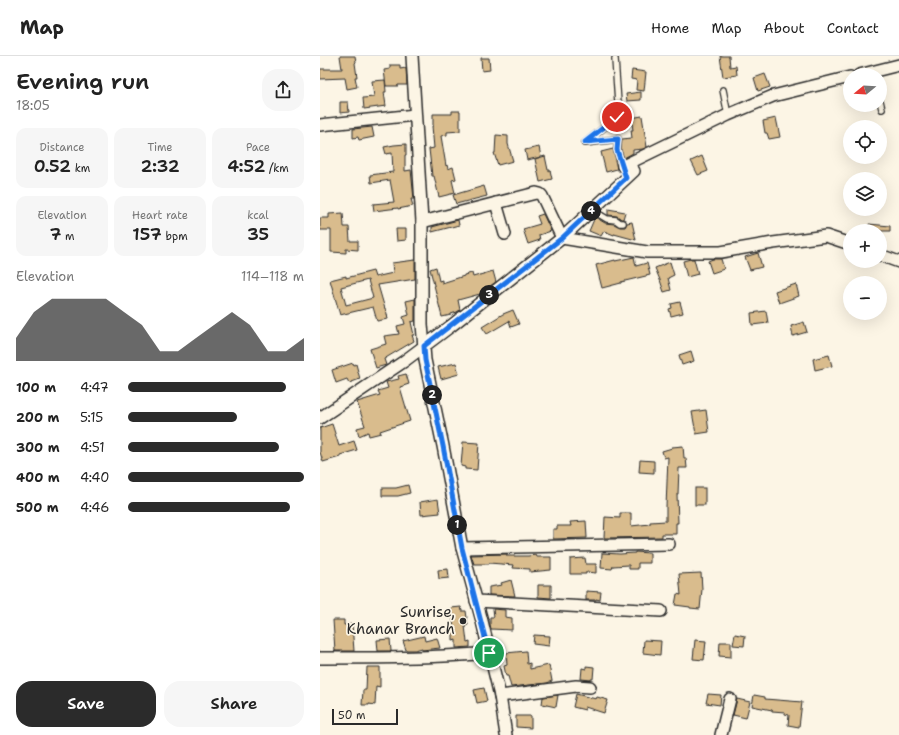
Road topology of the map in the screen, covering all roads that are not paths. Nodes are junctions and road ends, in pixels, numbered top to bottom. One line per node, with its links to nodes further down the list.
1 (412, 56): 7 (street)
2 (615, 59): 10 (lane)
3 (899, 66): 4 (street)
4 (887, 69)
5 (843, 79): 8 (street)
6 (723, 90): 8 (lane)
7 (415, 115): 9 (street); 13 (street)
8 (728, 115): 10 (street)
9 (320, 125)
10 (626, 178): 12 (street)
11 (496, 203): 13 (street); 15 (street); 16 (street)
12 (592, 210): 14 (lane); 16 (street)
13 (422, 222): 20 (street)
14 (623, 223)
15 (505, 234)
16 (562, 238): 17 (street); 20 (street)
17 (843, 242)
18 (887, 258): 19 (street)
19 (899, 262)
20 (424, 346): 21 (street); 23 (street)
21 (320, 418)
22 (669, 544): 23 (street)
23 (462, 548): 24 (street)
24 (476, 601): 25 (street); 26 (street)
25 (660, 611)
26 (489, 653): 27 (street); 29 (street)
27 (320, 658)
28 (590, 687): 29 (street)
29 (500, 696): 31 (street)
30 (730, 699): 32 (street)
31 (506, 735)
32 (721, 735)

